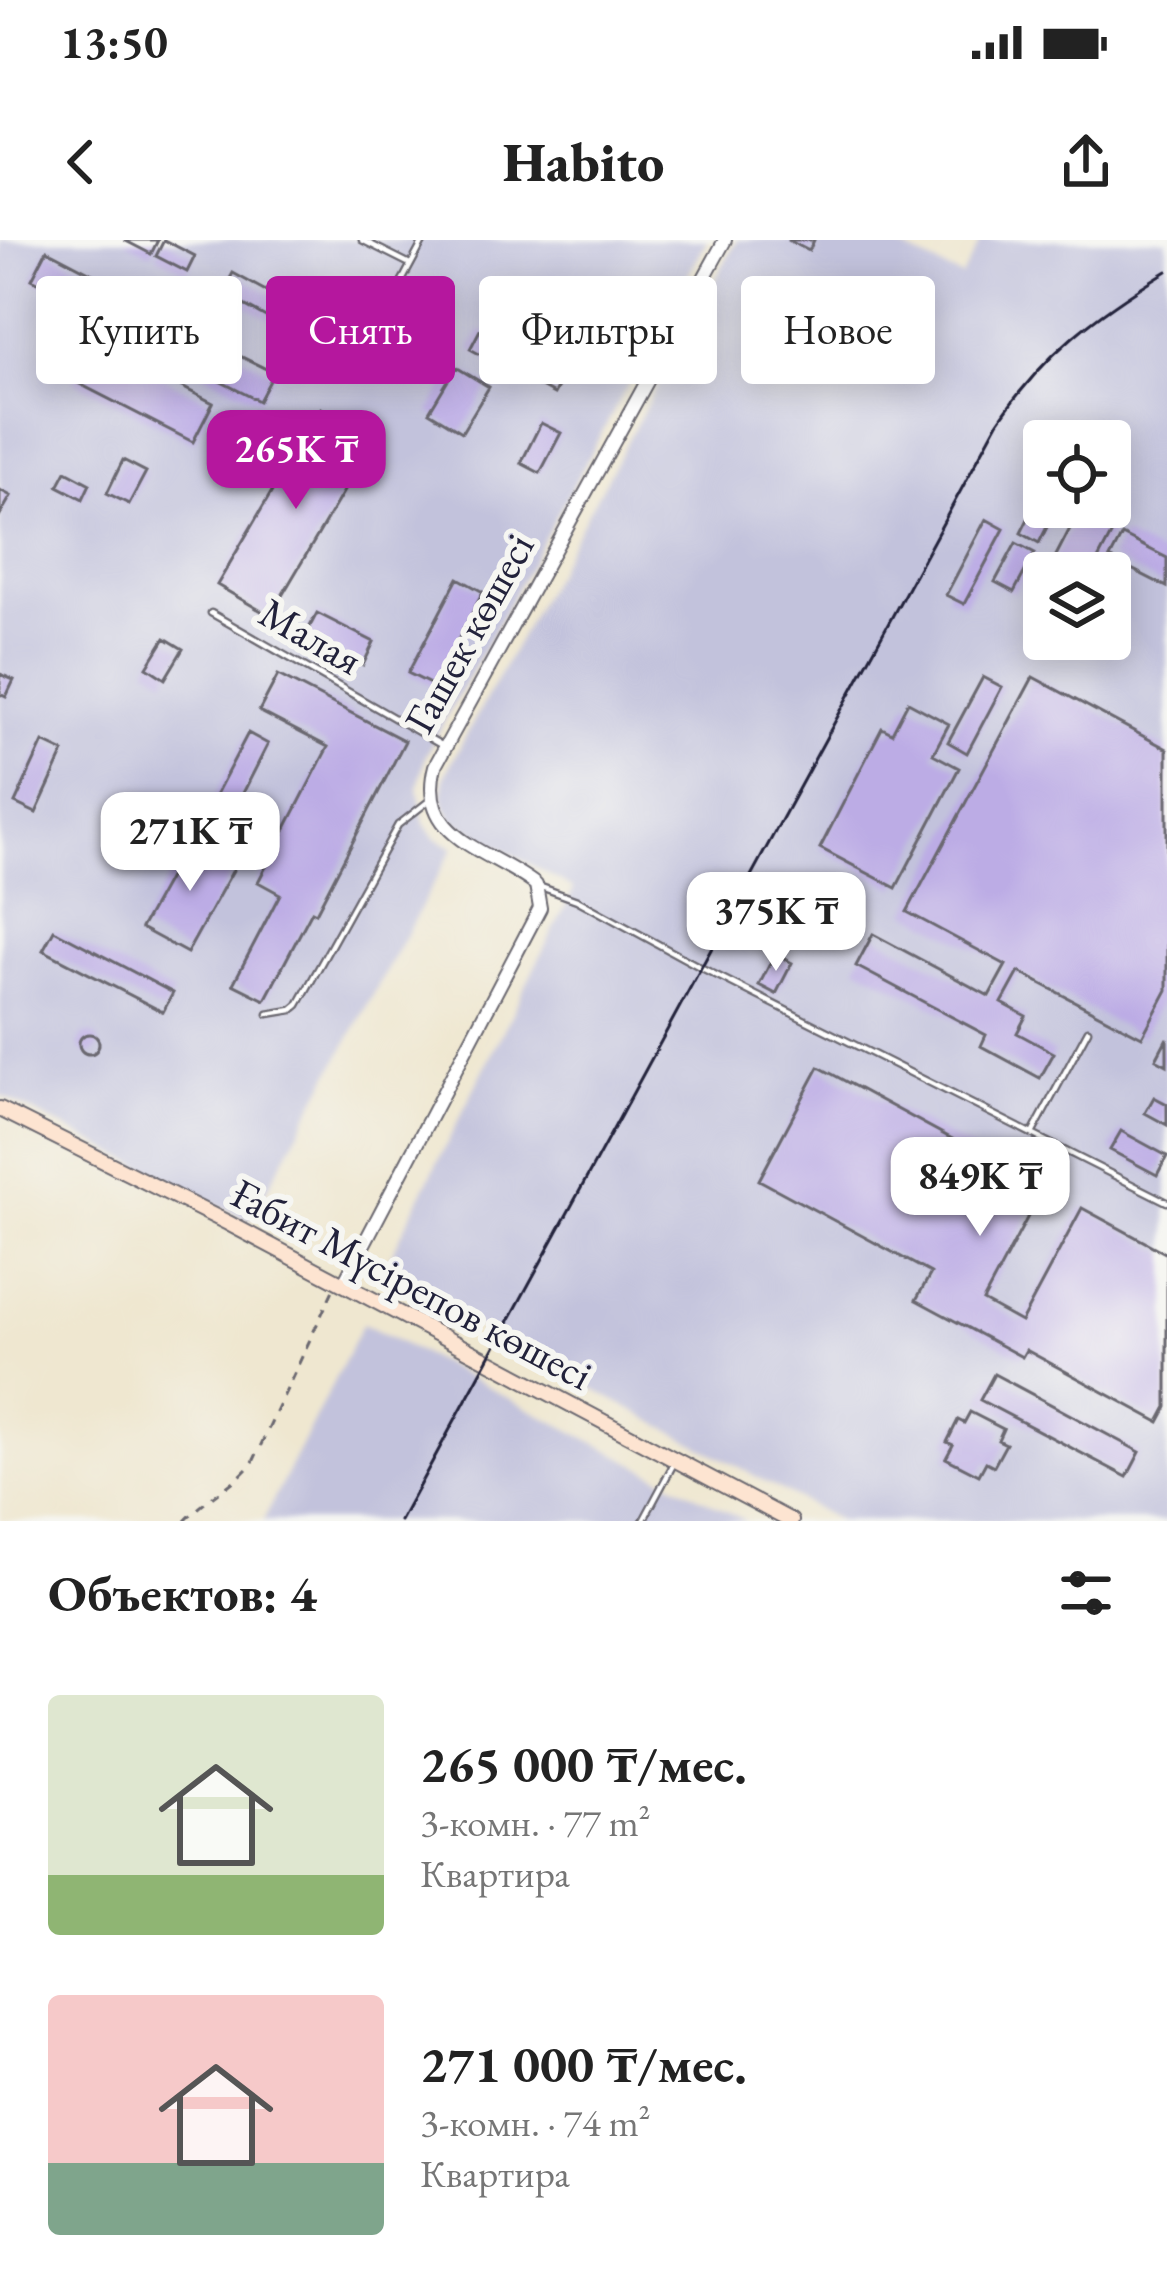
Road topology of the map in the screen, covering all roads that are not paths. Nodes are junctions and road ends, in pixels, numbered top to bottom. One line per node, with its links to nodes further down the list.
1 (362, 240): 4 (lane)
2 (424, 240): 4 (lane)
3 (725, 240): 7 (street, Гашек көшесі)
4 (410, 264): 5 (lane)
5 (404, 276)
6 (211, 614): 7 (lane, Малая)
7 (442, 746): 8 (street, Гашек көшесі)
8 (430, 800): 9 (street, Гашек көшесі); 10 (lane)
9 (536, 885): 13 (lane); 15 (street)
10 (268, 1014)
11 (1088, 1030): 13 (lane)
12 (0, 1109): 15 (main road, Ғабит Мүсірепов көшесі)
13 (1032, 1134): 14 (lane)
14 (1166, 1200)
15 (340, 1282): 16 (main road, Ғабит Мүсірепов көшесі)
16 (676, 1460): 17 (main road, Ғабит Мүсірепов көшесі); 18 (lane)
17 (782, 1519)
18 (644, 1521)

